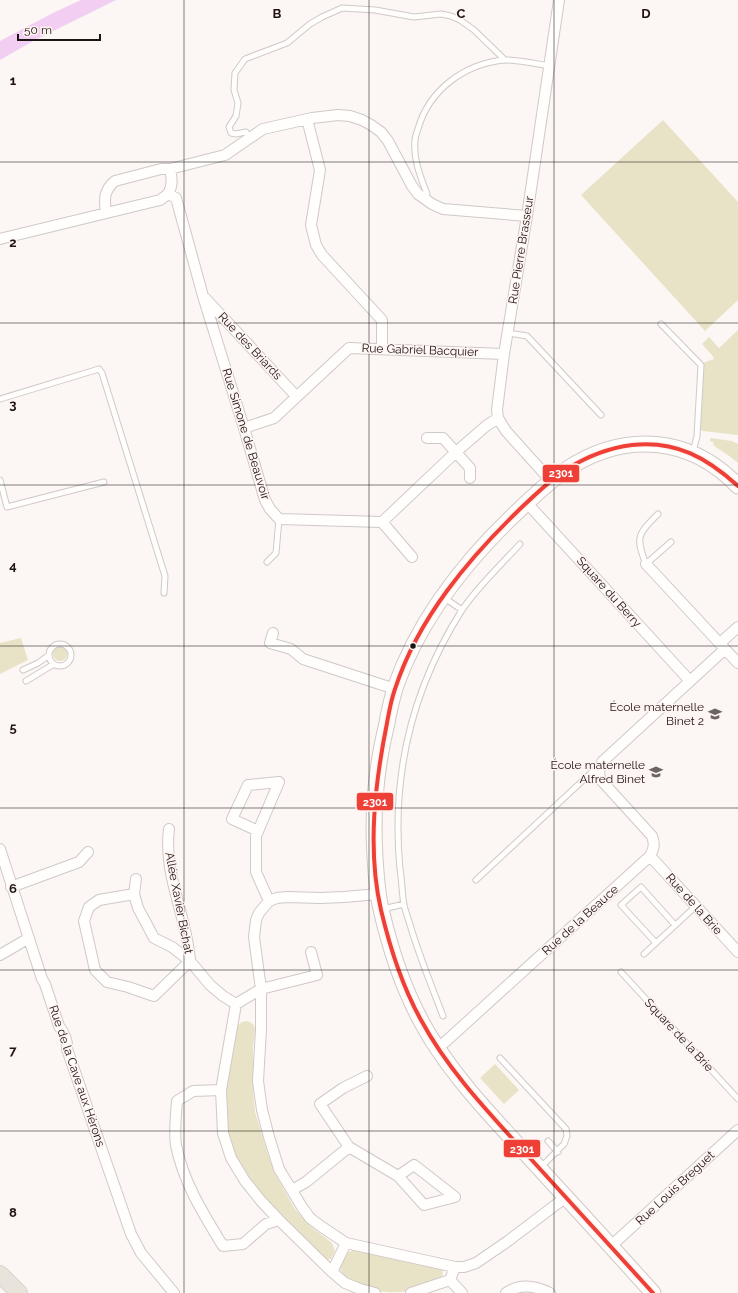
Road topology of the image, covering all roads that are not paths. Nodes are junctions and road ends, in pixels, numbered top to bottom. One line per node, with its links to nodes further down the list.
1 (559, 0): 3 (street, Rue Pierre Brasseur)
2 (505, 60): 3 (lane); 5 (lane); 8 (lane)
3 (549, 66): 10 (street, Rue Pierre Brasseur)
4 (307, 119): 5 (street); 8 (street); 15 (street)
5 (250, 138): 6 (street)
6 (170, 169): 7 (street); 9 (street)
7 (168, 194): 9 (street); 12 (street, Rue Simone de Beauvoir)
8 (424, 199): 10 (street)
9 (106, 212): 11 (street)
10 (527, 216): 14 (street, Rue Pierre Brasseur)
11 (0, 239)
12 (203, 296): 17 (street, Rue des Briards); 21 (street, Rue Simone de Beauvoir)
13 (661, 324): 24 (lane)
14 (508, 333): 16 (street, Rue Pierre Brasseur); 19 (lane)
15 (382, 348): 16 (street, Rue Gabriel Bacquier); 17 (street, Rue Gabriel Bacquier)
16 (504, 354): 20 (street, Rue Pierre Brasseur)
17 (296, 396): 21 (street, Rue Gabriel Bacquier)
18 (0, 399): 39 (lane)
19 (601, 415)
20 (498, 418): 23 (street); 27 (street)
21 (244, 428): 32 (street, Rue Simone de Beauvoir)
22 (427, 438): 23 (street)
23 (456, 452): 25 (street); 33 (street)
24 (692, 453): 27 (street); 29 (street)
25 (470, 478)
26 (0, 480): 28 (lane)
27 (551, 481): 30 (street)
28 (104, 482)
29 (738, 486)
30 (527, 503): 40 (street); 50 (street, Square du Berry)
31 (658, 514): 38 (lane)
32 (279, 519): 33 (street); 37 (lane)
33 (382, 522): 36 (street)
34 (671, 542): 38 (lane)
35 (520, 544): 41 (lane)
36 (412, 557)
37 (267, 562)
38 (646, 564): 44 (street)
39 (164, 593)
40 (443, 597): 41 (lane); 51 (street)
41 (462, 610): 64 (lane)
42 (738, 627): 44 (street)
43 (273, 633): 51 (street)
44 (722, 646): 46 (street); 50 (street)
45 (49, 655): 47 (lane); 47 (lane); 48 (lane)
46 (738, 663)
47 (54, 664): 49 (lane)
48 (23, 670)
49 (26, 681)
50 (690, 681): 52 (street)
51 (395, 689): 62 (street)
52 (599, 769): 57 (street); 59 (lane)
53 (169, 829): 74 (street, Allée Xavier Bichat)
54 (258, 831): 54 (street); 63 (street)
55 (0, 849): 60 (street, Rue de la Cave aux Hérons)
56 (88, 852): 60 (street)
57 (650, 856): 65 (street, Rue de la Brie); 79 (street, Rue de la Beauce)
58 (136, 880): 61 (street)
59 (476, 880)
60 (12, 887): 68 (street, Rue de la Cave aux Hérons)
61 (134, 894): 74 (street); 74 (street)
62 (378, 894): 63 (street); 66 (street)
63 (269, 901): 76 (street)
64 (404, 904): 66 (lane); 78 (lane)
65 (696, 906): 67 (lane); 71 (street, Rue de la Brie)
66 (381, 909): 79 (street)
67 (675, 925): 69 (lane); 69 (lane)
68 (29, 938): 73 (street); 101 (street, Rue de la Cave aux Hérons)
69 (656, 943): 72 (lane)
70 (311, 952): 76 (street)
71 (738, 952)
72 (644, 954)
73 (0, 955)
74 (190, 961): 77 (street, Allée Xavier Bichat)
75 (621, 972): 83 (lane, Square de la Brie)
76 (261, 989): 77 (street); 90 (street)
77 (236, 1004): 82 (street)
78 (443, 1016)
79 (437, 1047): 88 (street)
80 (500, 1058): 87 (lane)
81 (367, 1076): 86 (street)
82 (221, 1090): 92 (street); 92 (street)
83 (738, 1099)
84 (738, 1130): 94 (street, Rue Louis Breguet)
85 (548, 1140): 87 (lane)
86 (349, 1147): 89 (street); 90 (street)
87 (558, 1152): 88 (lane)
88 (540, 1168): 91 (street)
89 (398, 1176): 89 (street)
90 (292, 1190): 93 (street)
91 (566, 1197): 94 (street); 95 (street)
92 (280, 1220): 96 (street)
93 (346, 1243): 95 (street); 96 (street)
94 (611, 1246): 108 (street)
95 (454, 1267): 98 (street)
96 (332, 1272): 99 (street)
97 (0, 1274): 100 (main road)
98 (450, 1280): 104 (street); 105 (street)
99 (346, 1283): 102 (street); 103 (street)
100 (19, 1293)
101 (174, 1293)
102 (341, 1293)
103 (375, 1293)
104 (411, 1293)
105 (462, 1293)
106 (506, 1293): 107 (street)
107 (550, 1293)
108 (653, 1293)

